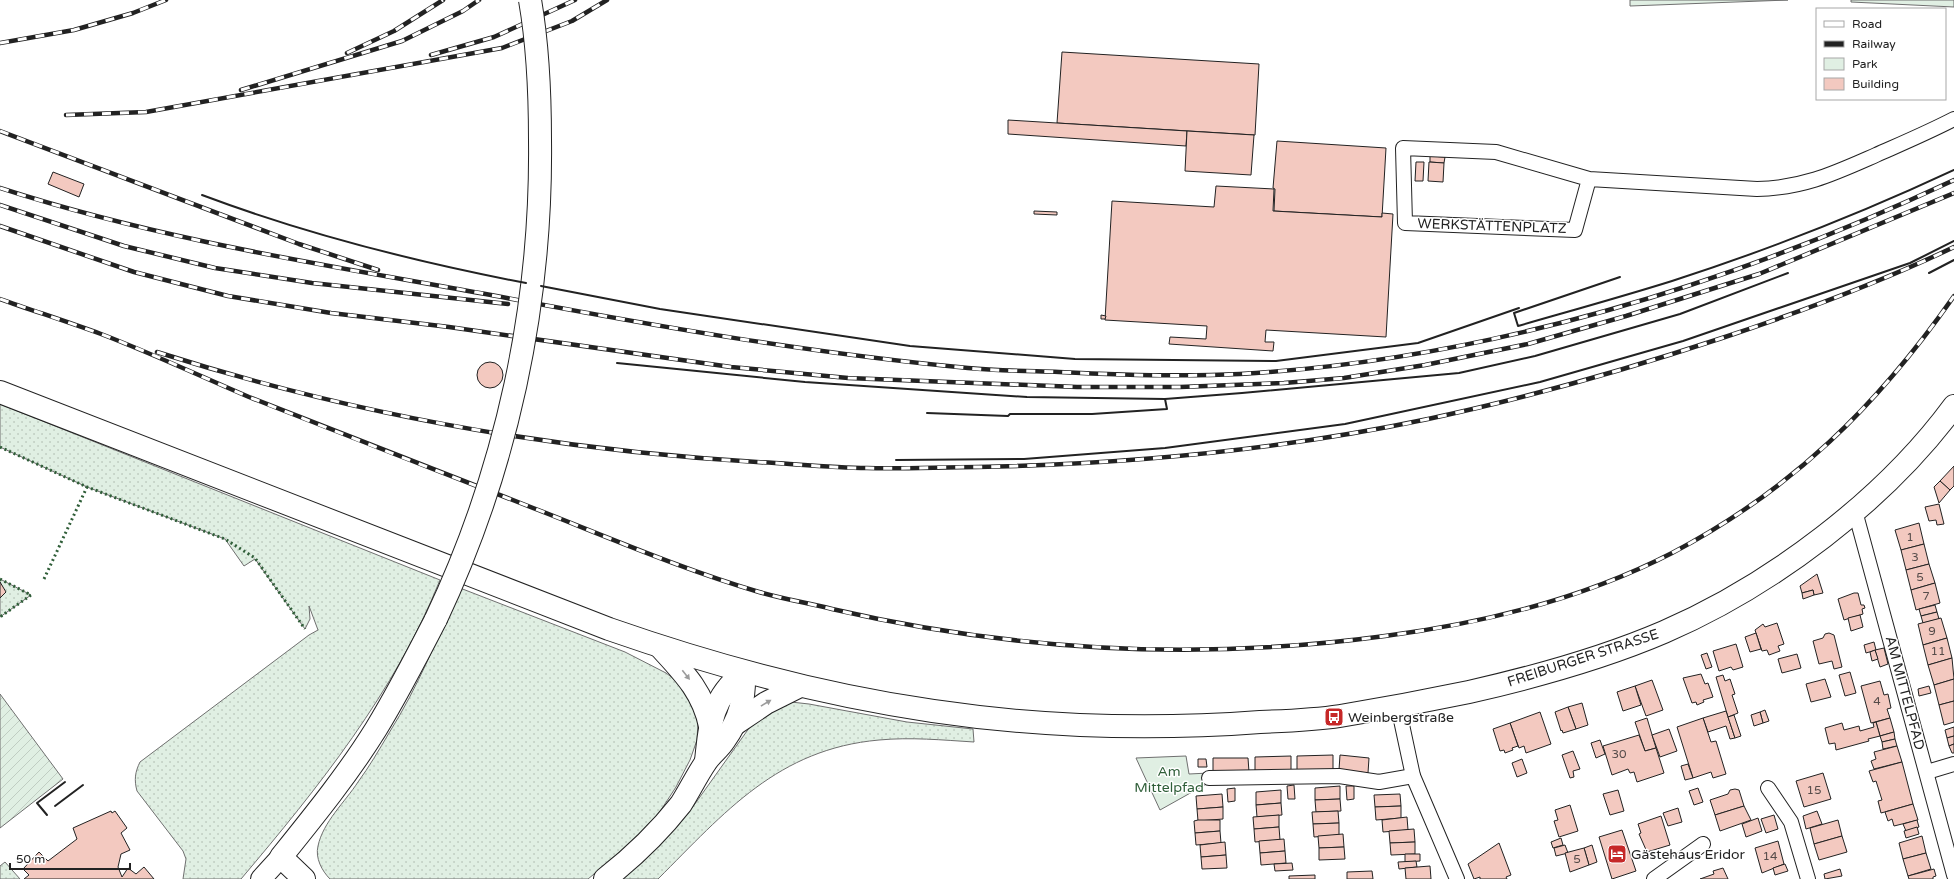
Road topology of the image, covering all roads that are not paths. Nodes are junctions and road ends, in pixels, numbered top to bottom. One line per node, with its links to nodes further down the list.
1 (530, 0): 20 (main road, bridge)
2 (1954, 118): 3 (street, WERKSTÄTTENPLATZ)
3 (1589, 179): 3 (street, WERKSTÄTTENPLATZ)
4 (0, 392): 7 (main road, FREIBURGER STRASSE)
5 (1954, 406): 6 (main road, FREIBURGER STRASSE)
6 (1855, 511): 10 (main road, FREIBURGER STRASSE); 15 (street, AM MITTELPFAD)
7 (660, 647): 8 (main road, FREIBURGER STRASSE); 12 (main road, one-way to 12)
8 (744, 672): 9 (main road, FREIBURGER STRASSE); 11 (main road); 12 (main road)
9 (800, 686): 10 (main road, FREIBURGER STRASSE); 11 (main road, one-way to 9)
10 (1398, 706): 16 (street)
11 (734, 724): 13 (main road)
12 (710, 726): 13 (main road)
13 (706, 761): 24 (main road)
14 (1954, 764): 15 (street)
15 (1927, 772): 21 (street, AM MITTELPFAD)
16 (1413, 776): 17 (street); 25 (street)
17 (1209, 778)
18 (1768, 788): 27 (street)
19 (1703, 844): 26 (street)
20 (281, 856): 22 (street); 23 (main road)
21 (1954, 875)
22 (261, 879)
23 (304, 879)
24 (605, 879)
25 (1457, 879)
26 (1654, 879)
27 (1808, 879)

